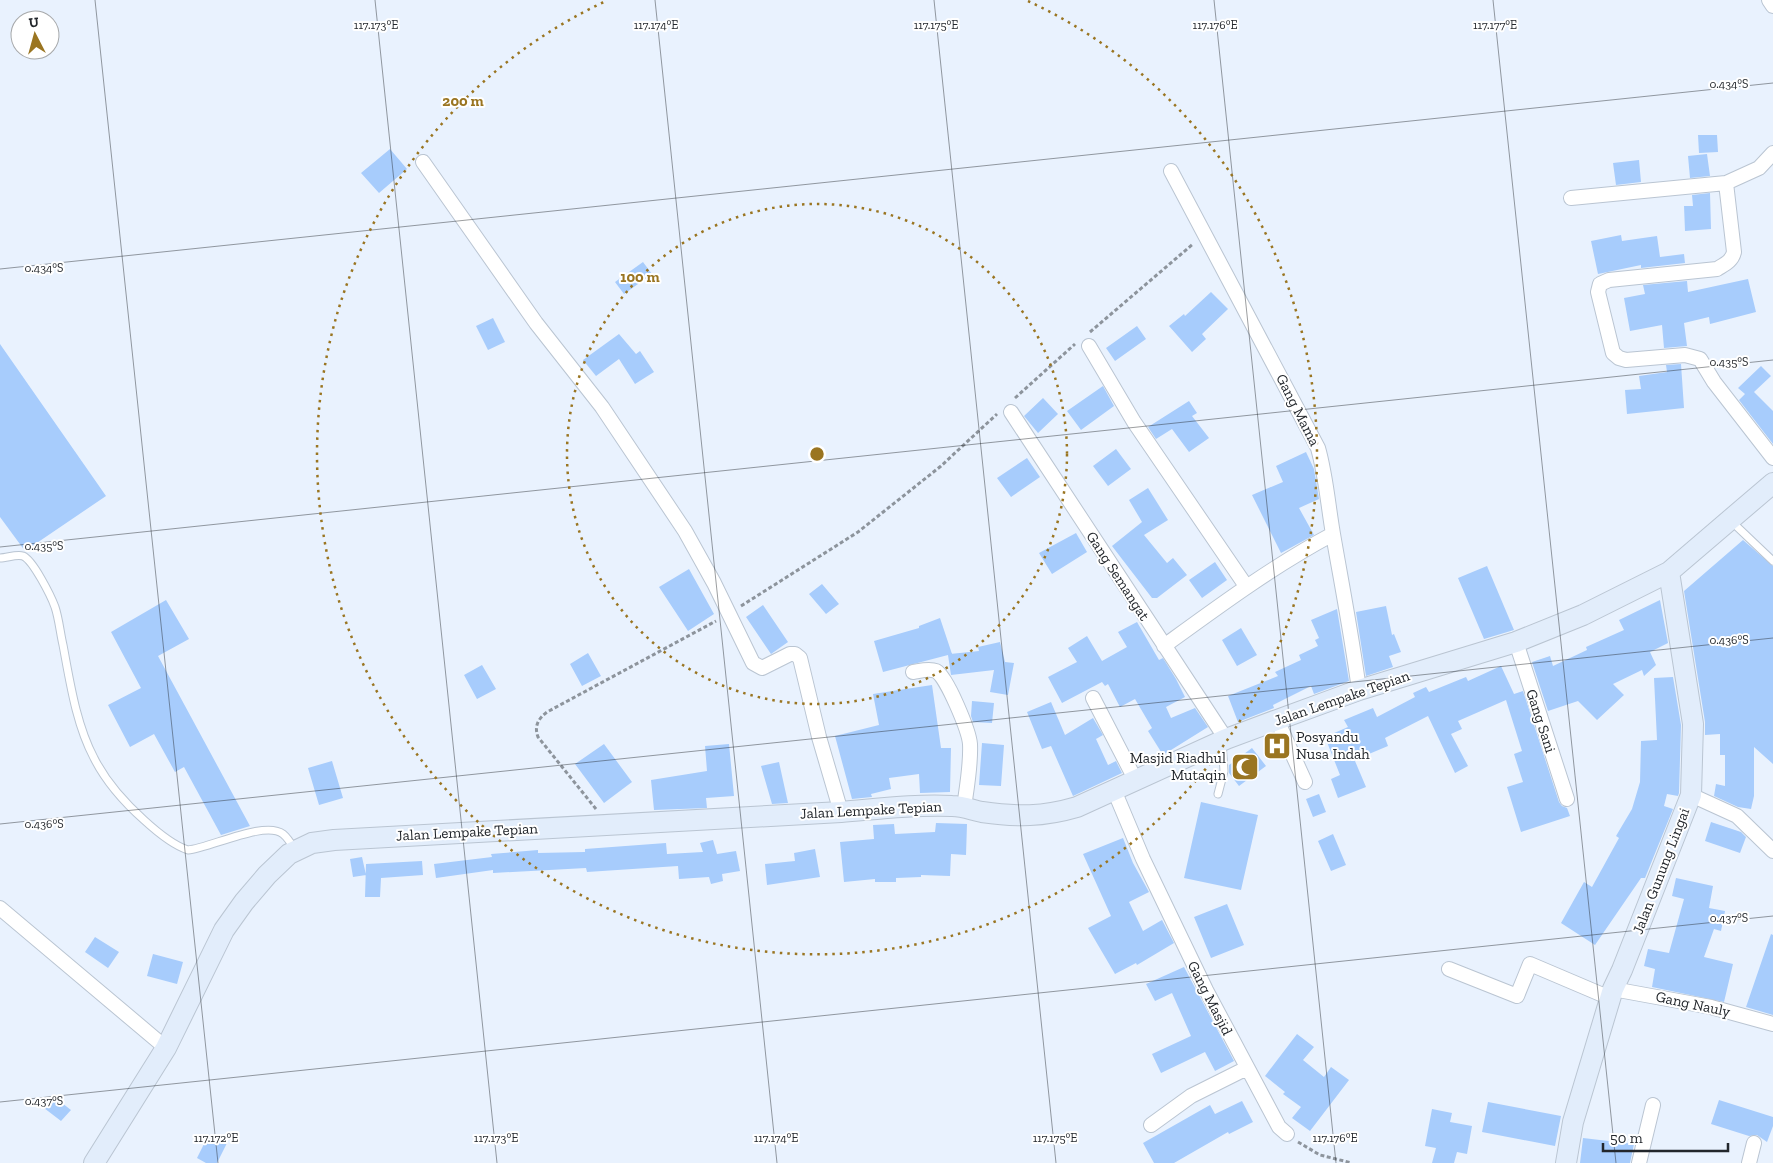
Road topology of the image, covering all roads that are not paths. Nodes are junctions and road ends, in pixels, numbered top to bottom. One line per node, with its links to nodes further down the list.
1 (1769, 0): 2 (street)
2 (1773, 6)
3 (1773, 153): 6 (street)
4 (423, 162): 32 (street)
5 (1170, 171): 13 (street, Gang Mama)
6 (1726, 183): 7 (street); 10 (street)
7 (1571, 198)
8 (1088, 346): 17 (street)
9 (1008, 408): 19 (street, Gang Semangat)
10 (1773, 458)
11 (1773, 483): 12 (street, Jalan Lempake Tepian)
12 (1729, 519): 15 (lane); 16 (street, Jalan Lempake Tepian)
13 (1333, 534): 17 (street); 21 (street, Gang Mama)
14 (0, 558): 33 (lane)
15 (1773, 561)
16 (1669, 572): 18 (street, Jalan Lempake Tepian); 29 (street, Jalan Gunung Lingai)
17 (1246, 586): 19 (street)
18 (1516, 642): 21 (street, Jalan Lempake Tepian); 30 (street, Gang Sani)
19 (1164, 646): 24 (street, Gang Semangat)
20 (913, 672): 31 (street)
21 (1359, 690): 23 (street, Jalan Lempake Tepian)
22 (1092, 698): 25 (street)
23 (1277, 720): 24 (street, Jalan Lempake Tepian); 26 (street)
24 (1224, 741): 25 (street, Jalan Lempake Tepian); 28 (lane)
25 (1136, 781): 27 (street, Jalan Lempake Tepian)
26 (1306, 782)
27 (1114, 790): 31 (street, Jalan Lempake Tepian); 40 (street, Gang Masjid)
28 (1218, 794)
29 (1691, 795): 34 (street); 37 (street, Jalan Gunung Lingai)
30 (1567, 800)
31 (964, 807): 32 (street, Jalan Lempake Tepian)
32 (841, 812): 33 (street, Jalan Lempake Tepian)
33 (296, 850): 39 (street, Jalan Lempake Tepian)
34 (1773, 851)
35 (0, 908): 39 (street)
36 (1449, 969): 37 (street, Gang Nauly)
37 (1611, 993): 38 (street, Gang Nauly); 46 (street, Jalan Gunung Lingai)
38 (1773, 1024)
39 (166, 1048): 45 (street, Jalan Lempake Tepian)
40 (1247, 1068): 42 (street); 43 (street, Gang Masjid)
41 (1653, 1104): 47 (street)
42 (1152, 1125)
43 (1287, 1134)
44 (1754, 1143): 48 (street)
45 (94, 1163)
46 (1566, 1163)
47 (1639, 1163)
48 (1749, 1163)

